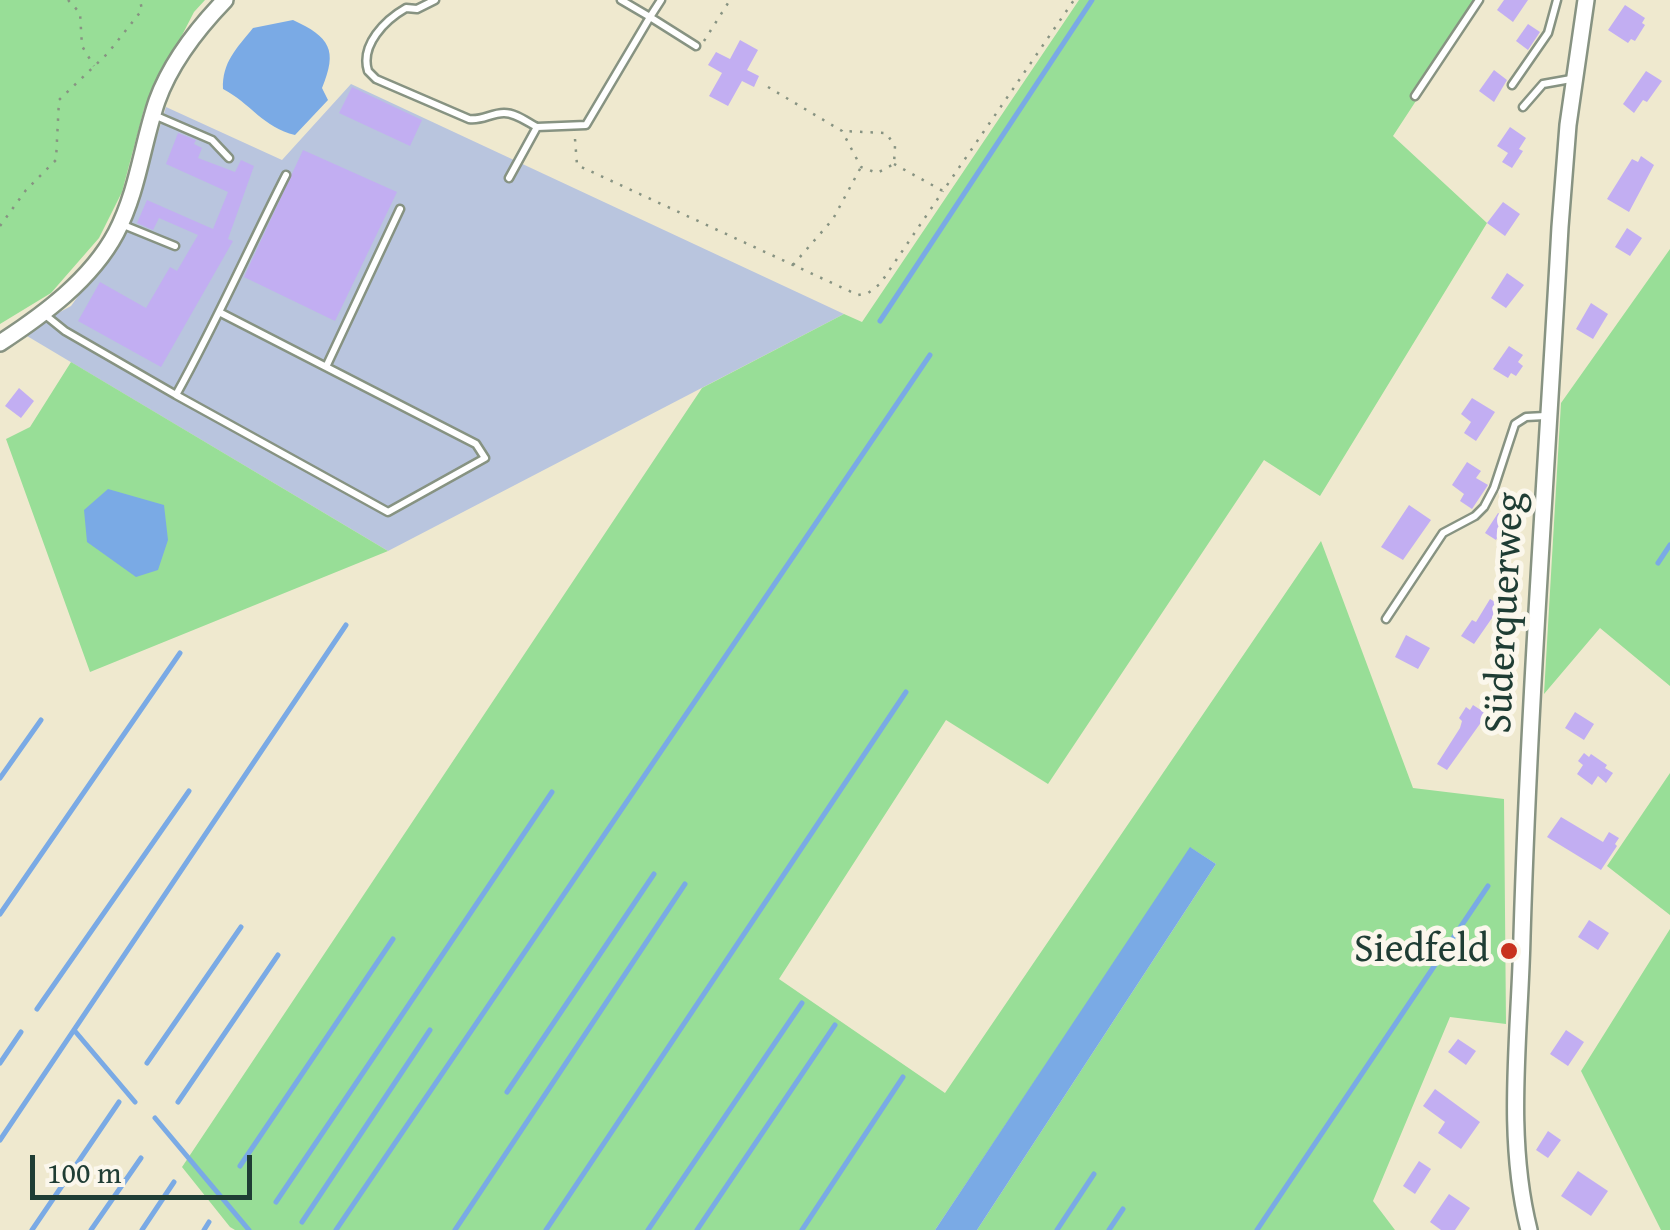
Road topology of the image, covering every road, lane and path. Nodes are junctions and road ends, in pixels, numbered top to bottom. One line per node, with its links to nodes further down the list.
1 (68, 0): 14 (path)
2 (140, 0): 14 (path)
3 (225, 0): 20 (street)
4 (435, 0): 22 (lane)
5 (621, 0): 12 (lane)
6 (661, 0): 12 (lane)
7 (730, 0): 13 (path)
8 (1074, 0): 29 (path)
9 (1480, 0): 18 (lane)
10 (1556, 0): 16 (lane)
11 (1586, 0): 15 (street, Süderquerweg)
12 (650, 18): 13 (lane); 21 (lane)
13 (696, 46)
14 (94, 67): 32 (path)
15 (1575, 79): 19 (lane); 40 (street, Süderquerweg)
16 (1512, 85)
17 (768, 87): 23 (path)
18 (1415, 96)
19 (1524, 107)
20 (153, 114): 24 (lane); 31 (street)
21 (574, 125): 22 (lane); 34 (path)
22 (537, 127): 28 (lane)
23 (842, 131): 25 (path); 26 (path)
24 (229, 158)
25 (894, 164): 26 (path); 29 (path)
26 (861, 167): 34 (path)
27 (286, 175): 35 (lane)
28 (509, 178)
29 (942, 191): 34 (path)
30 (400, 209): 38 (lane)
31 (120, 224): 33 (lane); 36 (street)
32 (0, 226)
33 (176, 246)
34 (792, 266)
35 (221, 313): 38 (lane); 39 (lane)
36 (43, 314): 37 (street); 39 (lane)
37 (0, 343)
38 (326, 367): 39 (lane)
39 (176, 395)
40 (1550, 416): 41 (lane); 42 (street, Süderquerweg)
41 (1386, 619)
42 (1529, 1230)

